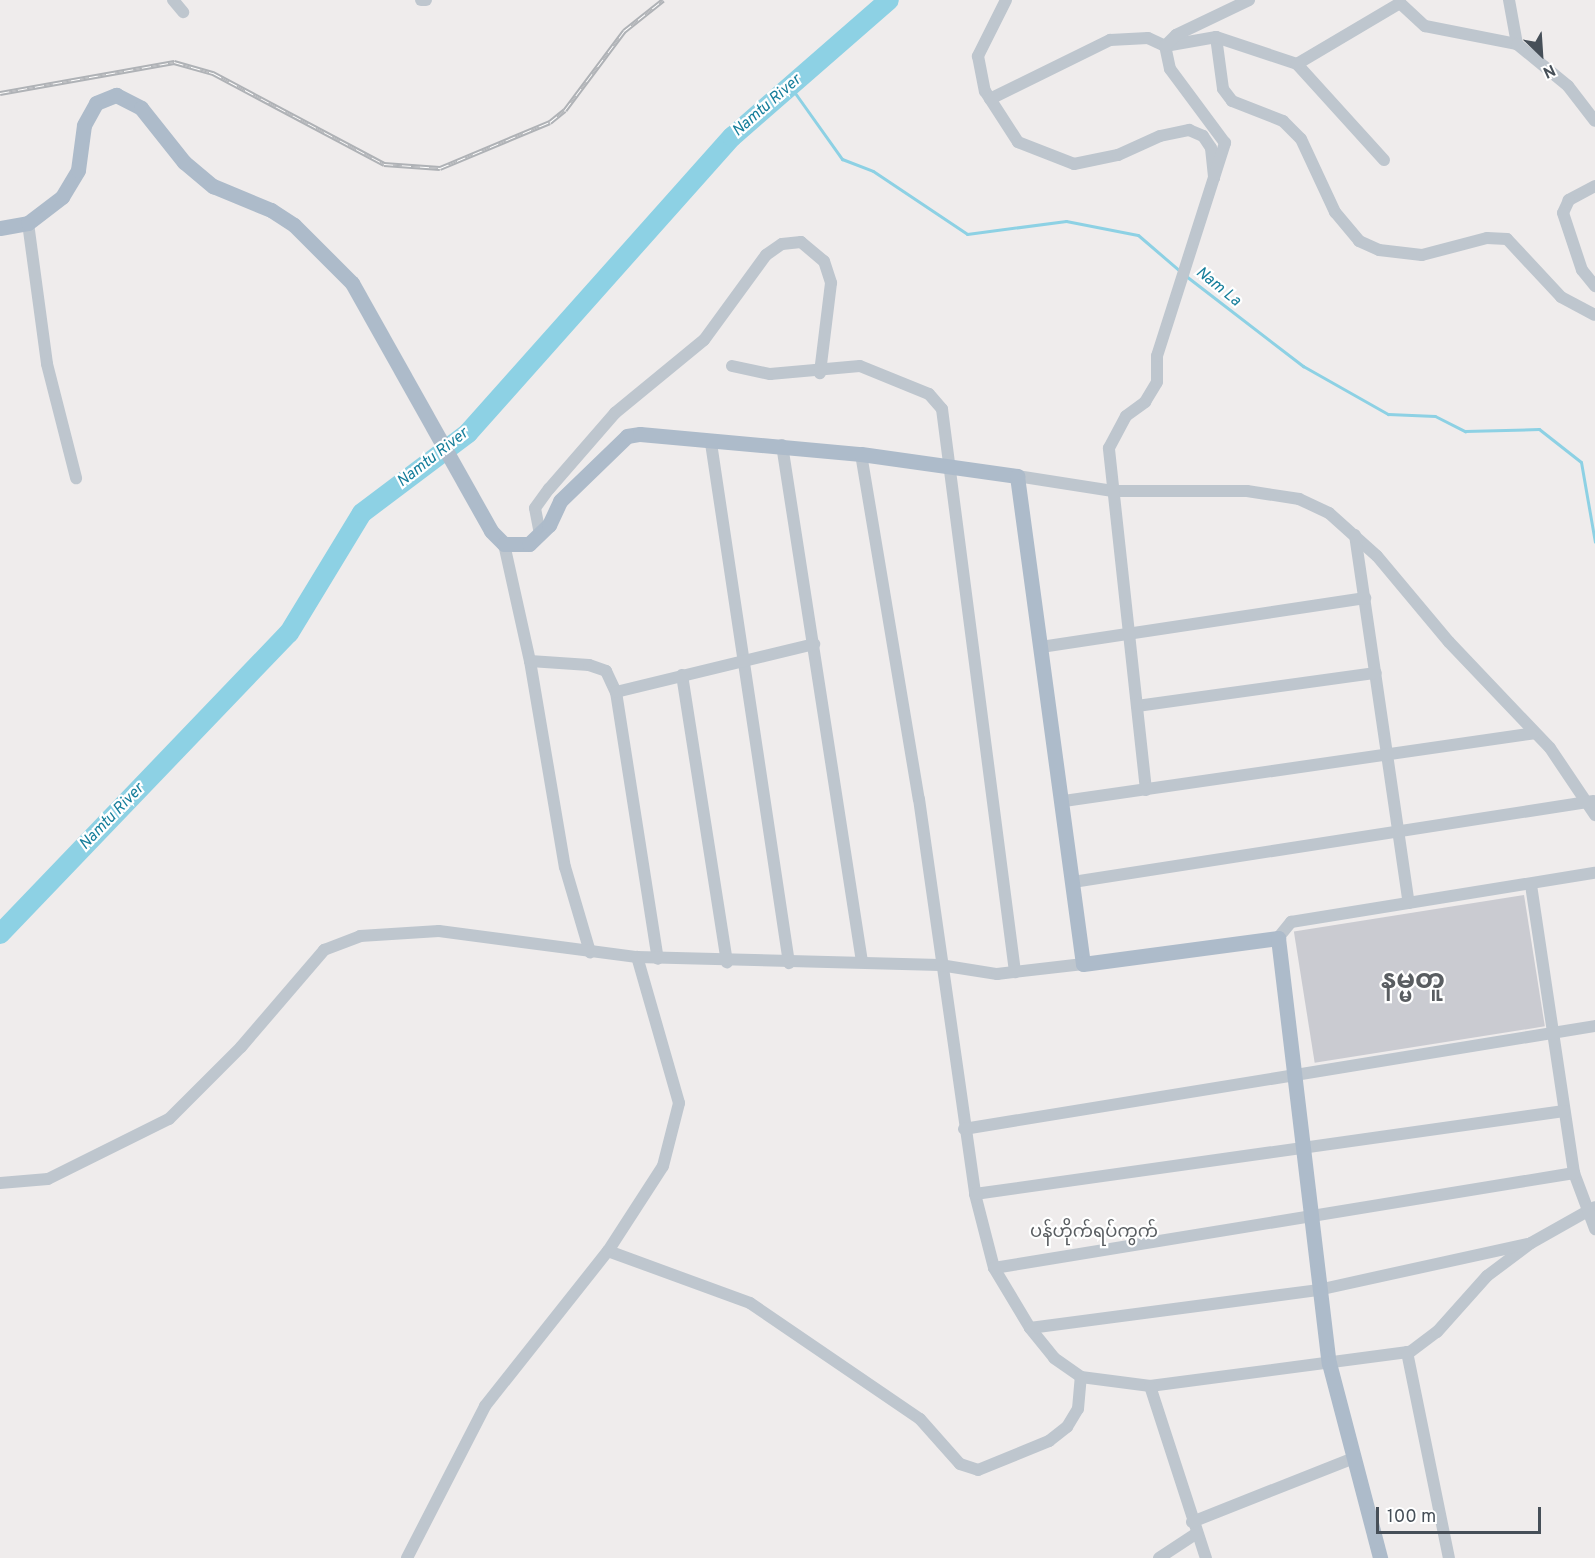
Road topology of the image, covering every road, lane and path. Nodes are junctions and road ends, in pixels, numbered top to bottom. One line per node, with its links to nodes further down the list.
1 (173, 0): 7 (street)
2 (421, 0): 3 (street)
3 (426, 0)
4 (1006, 0): 12 (street)
5 (1249, 0): 10 (street)
6 (1509, 0): 9 (street)
7 (183, 12)
8 (1215, 37): 10 (street); 11 (street); 20 (street)
9 (1517, 44): 11 (street); 13 (street)
10 (1165, 46): 12 (street); 15 (street)
11 (1297, 64): 14 (street)
12 (990, 99): 15 (street)
13 (1595, 121)
14 (1384, 160)
15 (1214, 184): 29 (street)
16 (1595, 186): 19 (street)
17 (28, 223): 18 (main road); 28 (street); 32 (main road)
18 (0, 228)
19 (1595, 286)
20 (1595, 315)
21 (732, 366): 22 (street)
22 (820, 373): 26 (street); 30 (street)
23 (711, 443): 24 (main road); 30 (main road); 37 (street)
24 (782, 445): 25 (main road); 35 (street)
25 (861, 454): 26 (main road); 61 (street)
26 (949, 465): 27 (main road); 62 (street)
27 (1017, 476): 29 (street); 36 (main road)
28 (76, 478)
29 (1113, 491): 31 (street); 34 (street)
30 (540, 534): 32 (main road)
31 (1354, 535): 33 (street); 43 (street)
32 (504, 544): 38 (street)
33 (1365, 598): 34 (street); 39 (street)
34 (1129, 633): 36 (street); 42 (street)
35 (814, 644): 37 (street); 57 (street)
36 (1041, 647): 46 (main road)
37 (743, 659): 40 (street); 59 (street)
38 (530, 661): 41 (street); 54 (street)
39 (1376, 673): 42 (street); 44 (street)
40 (682, 675): 41 (street); 58 (street)
41 (616, 692): 56 (street)
42 (1137, 706): 45 (street)
43 (1534, 734): 44 (street); 47 (street)
44 (1388, 754): 45 (street); 48 (street)
45 (1146, 790): 46 (street)
46 (1064, 801): 50 (main road)
47 (1593, 806): 48 (street)
48 (1399, 832): 50 (street); 52 (street)
49 (1595, 873): 51 (street)
50 (1073, 882): 60 (main road)
51 (1531, 885): 52 (street); 64 (street)
52 (1409, 903): 53 (street)
53 (1278, 938): 60 (main road); 65 (main road)
54 (590, 952): 55 (street); 70 (street)
55 (637, 957): 56 (street); 76 (street)
56 (658, 959): 58 (street)
57 (862, 962): 59 (street); 61 (street)
58 (727, 963): 59 (street)
59 (789, 963)
60 (1083, 964): 62 (street)
61 (940, 965): 62 (street); 67 (street)
62 (1015, 972)
63 (1595, 1026): 64 (street)
64 (1552, 1033): 65 (street); 66 (street)
65 (1292, 1076): 67 (street); 68 (main road)
66 (1564, 1111): 68 (street); 69 (street)
67 (964, 1129): 71 (street)
68 (1301, 1148): 71 (street); 73 (main road)
69 (1574, 1173): 72 (street); 73 (street)
70 (0, 1183)
71 (975, 1194): 77 (street)
72 (1590, 1209): 74 (street); 75 (street)
73 (1310, 1217): 77 (street); 78 (main road)
74 (1595, 1229)
75 (1531, 1243): 78 (street); 80 (street)
76 (608, 1251): 82 (street); 86 (street)
77 (994, 1268): 79 (street)
78 (1318, 1290): 79 (street); 81 (main road)
79 (1030, 1328): 82 (street)
80 (1407, 1352): 81 (street); 90 (street)
81 (1329, 1363): 83 (street); 84 (main road)
82 (1081, 1377): 83 (street)
83 (1150, 1386): 85 (street)
84 (1352, 1459): 85 (street); 89 (main road)
85 (1195, 1527): 87 (street); 88 (street)
86 (407, 1558)
87 (1159, 1558)
88 (1206, 1558)
89 (1380, 1558)
90 (1449, 1558)

